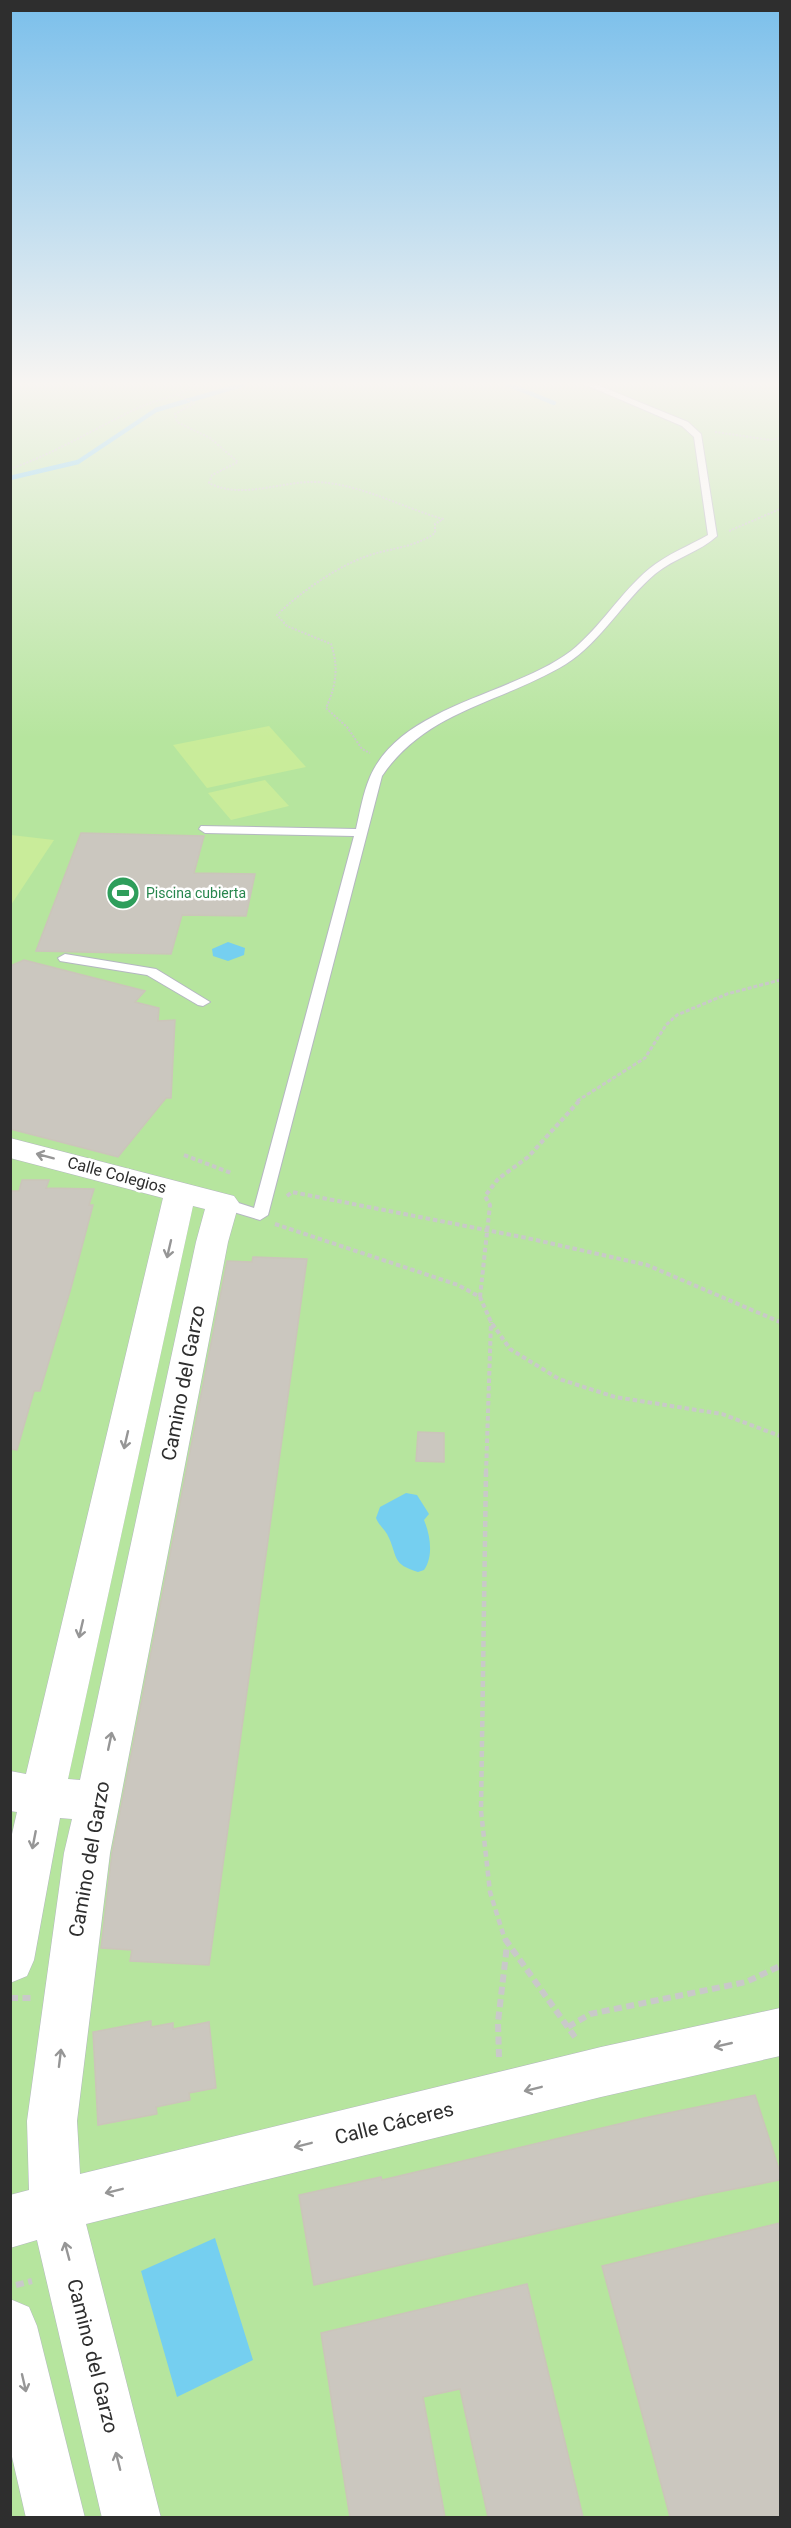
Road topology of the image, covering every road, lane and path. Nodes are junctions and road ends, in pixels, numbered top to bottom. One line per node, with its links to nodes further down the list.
1 (398, 502): 5 (path)
2 (708, 502): 4 (lane)
3 (780, 509): 4 (path)
4 (713, 536): 5 (lane)
5 (383, 760): 7 (lane)
6 (205, 829): 7 (lane)
7 (361, 833): 13 (lane)
8 (65, 958): 10 (lane)
9 (780, 980): 14 (path)
10 (203, 1002)
11 (10, 1148): 12 (street, Calle Colegios, one-way to 11)
12 (182, 1173): 13 (street, Calle Colegios); 13 (path); 19 (street, one-way to 19)
13 (238, 1197): 14 (path); 15 (path); 20 (street, Camino del Garzo, one-way to 13)
14 (488, 1231): 15 (path); 17 (path)
15 (480, 1297): 16 (path)
16 (491, 1322): 18 (path); 21 (path)
17 (780, 1322)
18 (780, 1436)
19 (26, 1794): 20 (street); 22 (street, one-way to 22)
20 (98, 1801): 28 (street, Camino del Garzo, one-way to 20)
21 (507, 1945): 24 (path); 27 (path)
22 (10, 1960)
23 (780, 1966): 24 (path)
24 (568, 2027): 26 (path)
25 (780, 2032): 26 (street, Calle Cáceres, one-way to 26)
26 (601, 2072): 27 (street, Calle Cáceres, one-way to 27)
27 (488, 2100): 28 (street, Calle Cáceres, one-way to 28)
28 (33, 2215): 31 (street, Camino del Garzo, one-way to 28)
29 (10, 2326): 30 (street, one-way to 30)
30 (56, 2517)
31 (132, 2517)

